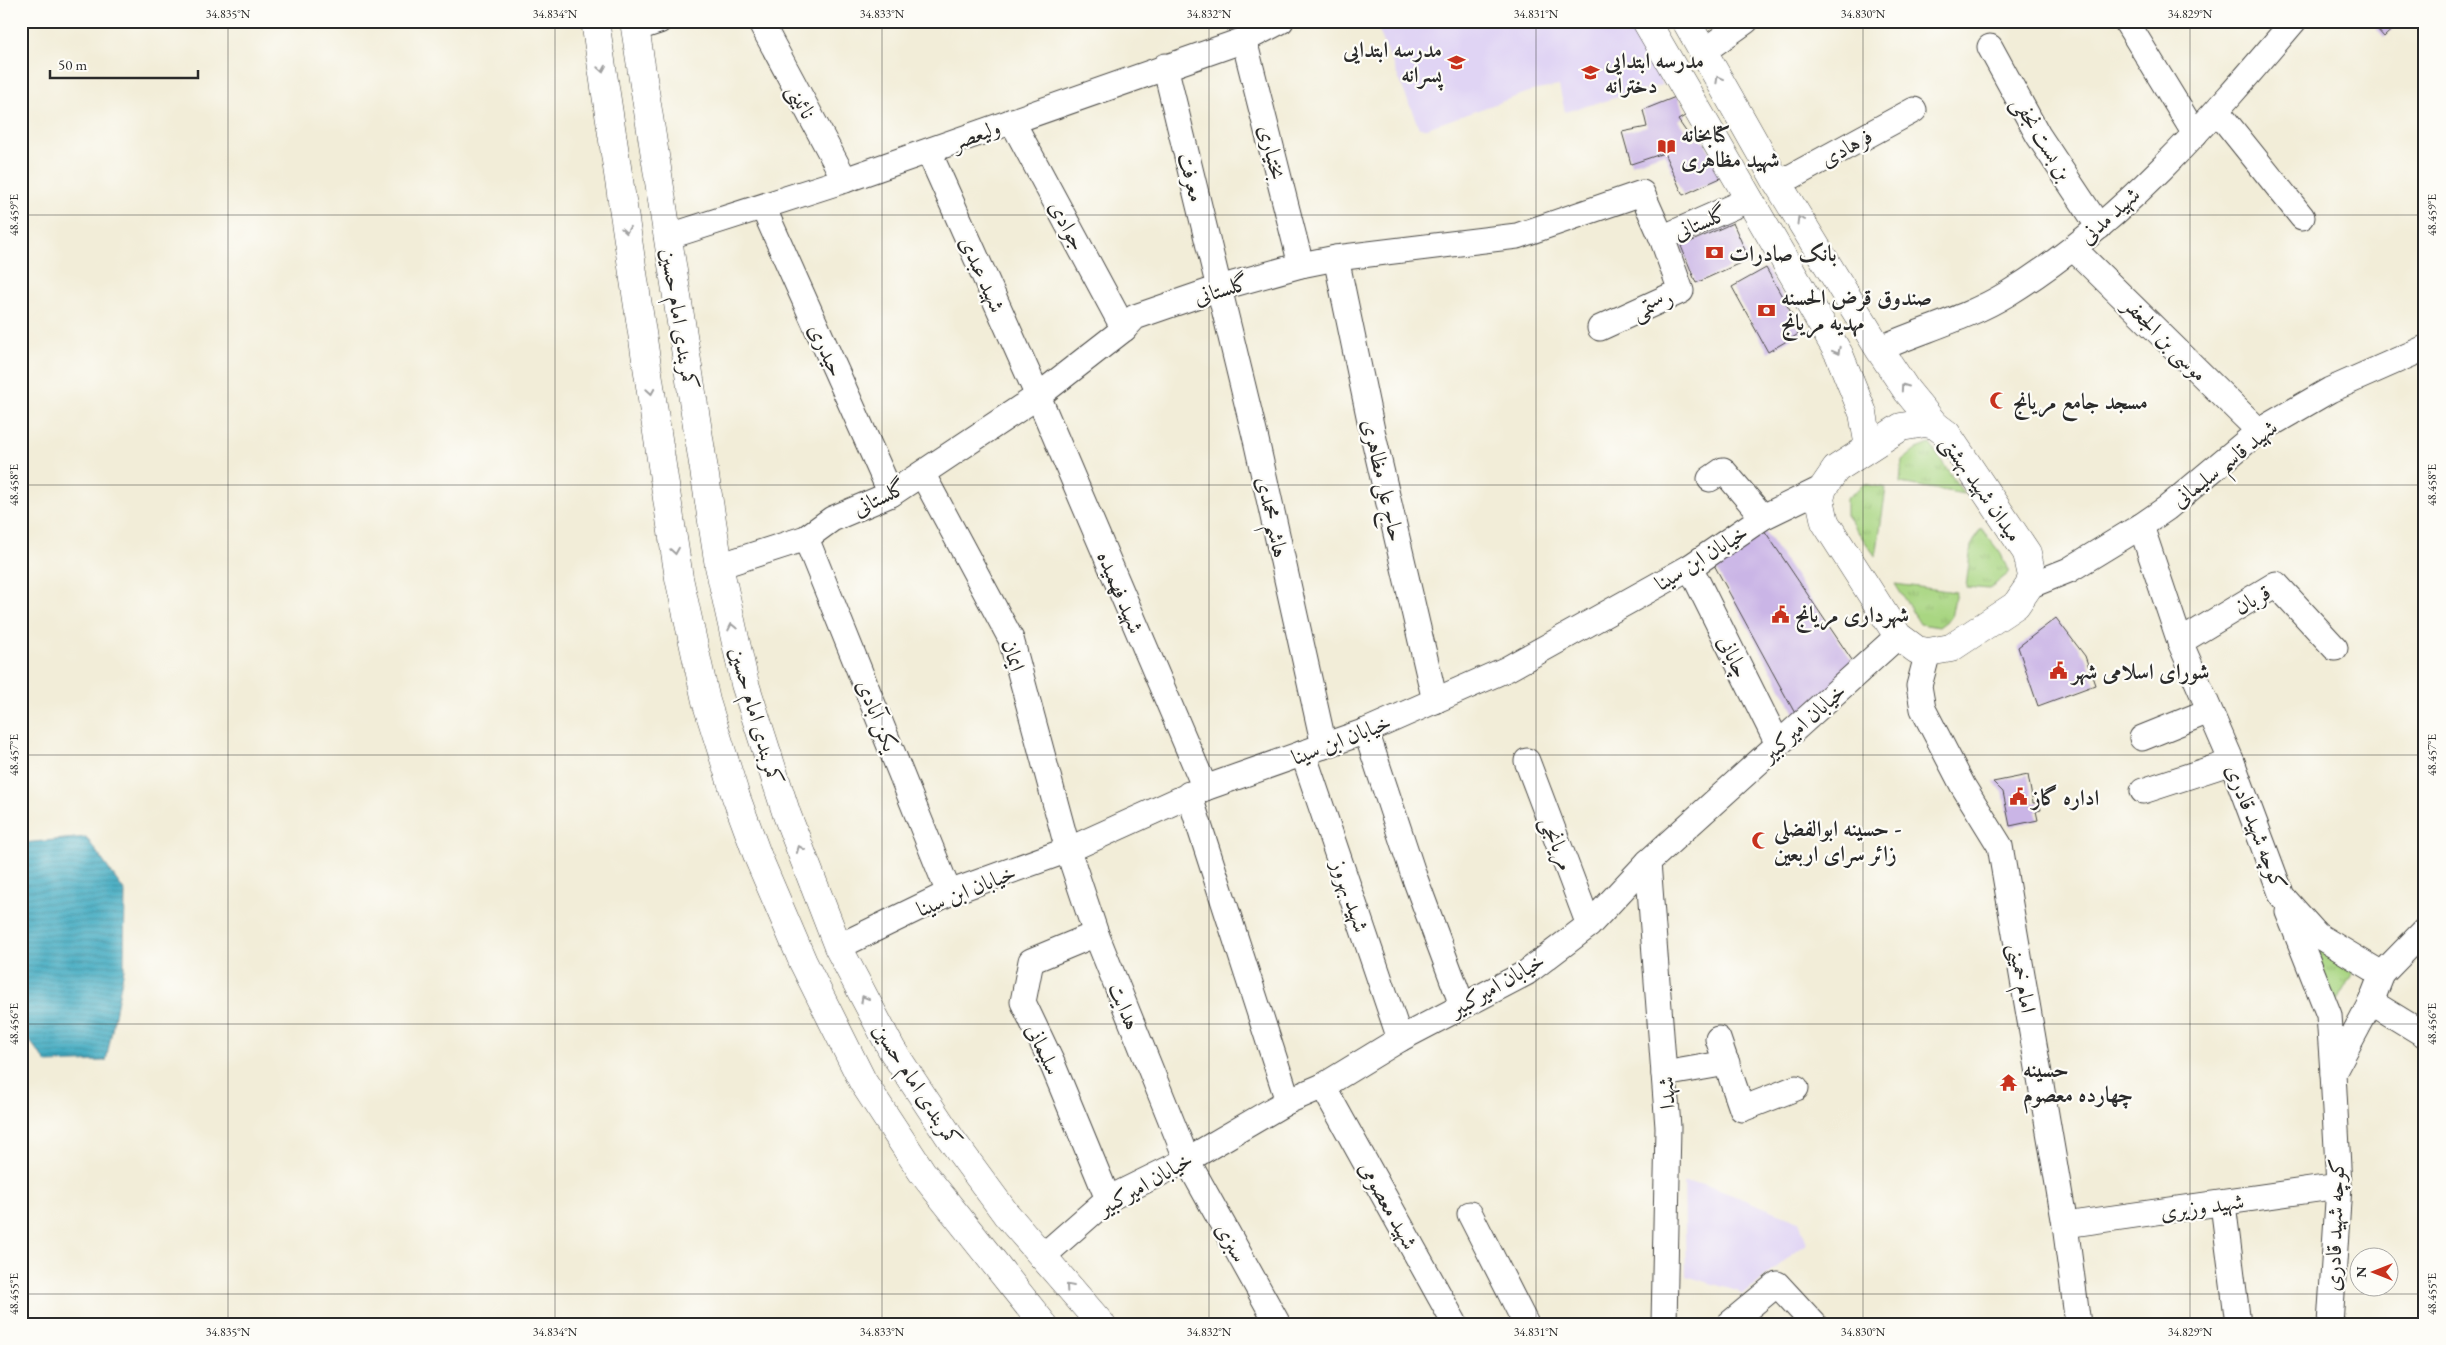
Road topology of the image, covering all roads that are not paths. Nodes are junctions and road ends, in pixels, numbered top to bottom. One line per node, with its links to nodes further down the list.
1 (594, 21): 71 (main road, کمربندی امام حسین, one-way to 71)
2 (760, 21): 19 (street, نائینی)
3 (1281, 21): 10 (street, ولیعصر)
4 (1646, 21): 21 (main road)
5 (1686, 21): 12 (main road)
6 (1746, 21): 12 (street)
7 (2126, 21): 17 (street)
8 (2294, 21): 15 (street, شهید مدنی)
9 (643, 24): 25 (main road, کمربندی امام حسین)
10 (1244, 40): 13 (street, ولیعصر); 29 (street, بختیاری)
11 (1990, 47): 24 (street, بن بست نجفی)
12 (1704, 51): 20 (main road, one-way to 12)
13 (1165, 66): 16 (street, ولیعصر); 30 (street, معرفت)
14 (1914, 110): 20 (street, فرهادی)
15 (2218, 111): 17 (street, شهید مدنی); 23 (street)
16 (1012, 121): 18 (street, ولیعصر); 32 (street, جوادی)
17 (2195, 134): 24 (street, شهید مدنی)
18 (929, 152): 19 (street, ولیعصر); 35 (street, شهید عبدی)
19 (845, 180): 22 (street, ولیعصر)
20 (1778, 184): 34 (main road, one-way to 20)
21 (1750, 199): 26 (street, گلستانی); 38 (main road, one-way to 38)
22 (763, 207): 25 (street, ولیعصر); 42 (street, حیدری)
23 (2302, 217)
24 (2099, 227): 27 (street, شهید مدنی)
25 (667, 237): 46 (main road, کمربندی امام حسین)
26 (1662, 238): 28 (street, گلستانی); 31 (street, رستمی)
27 (2073, 248): 34 (street, شهید مدنی); 37 (street, موسی بن الجعفر)
28 (1336, 258): 29 (street, گلستانی); 53 (street, حاج علی مظاهری)
29 (1301, 265): 30 (street, گلستانی)
30 (1219, 288): 32 (street, گلستانی); 58 (street, هاشم محمدی)
31 (1600, 328)
32 (1124, 329): 35 (street, گلستانی)
33 (2425, 348): 37 (street, شهید قاسم سلیمانی)
34 (1879, 350): 36 (main road, one-way to 34)
35 (1038, 396): 39 (street, گلستانی); 62 (street, شهید فهمیده)
36 (1935, 425): 38 (main road, میدان شهید بهشتی); 48 (main road, میدان شهید بهشتی)
37 (2259, 431): 44 (street, شهید قاسم سلیمانی)
38 (1869, 447): 41 (main road, میدان شهید بهشتی)
39 (923, 475): 42 (street, گلستانی); 63 (street, ایمان)
40 (1710, 479): 43 (street)
41 (1823, 488): 43 (street, خیابان ابن سینا); 49 (main road)
42 (891, 494): 45 (street, گلستانی)
43 (1763, 517): 47 (street, خیابان ابن سینا)
44 (2141, 526): 48 (street, شهید قاسم سلیمانی); 50 (street, کوچه شهید قادری)
45 (806, 538): 46 (street, گلستانی); 65 (street, یکن آبادی)
46 (719, 566): 70 (main road, کمربندی امام حسین, one-way to 46)
47 (1690, 567): 53 (street, خیابان ابن سینا); 57 (street, چایانی)
48 (2029, 586): 52 (main road)
49 (1898, 636): 52 (main road); 57 (street, خیابان امیرکبیر)
50 (2180, 642): 51 (street, قربان); 54 (street, کوچه شهید قادری)
51 (2335, 648)
52 (1928, 652): 89 (street, امام خمینی)
53 (1435, 702): 55 (street, خیابان ابن سینا)
54 (2209, 711): 56 (street); 60 (street, کوچه شهید قادری)
55 (1366, 731): 58 (street, خیابان ابن سینا); 74 (street)
56 (2142, 738)
57 (1778, 744): 64 (street, خیابان امیرکبیر)
58 (1313, 750): 62 (street, خیابان ابن سینا); 77 (street, شهید بهروز)
59 (1527, 761): 67 (street, مریانجی)
60 (2232, 762): 61 (street); 66 (street, کوچه شهید قادری)
61 (2143, 790)
62 (1197, 791): 63 (street, خیابان ابن سینا); 83 (street, شهید فهمیده)
63 (1068, 850): 65 (street, خیابان ابن سینا); 69 (street, هدایت)
64 (1648, 862): 67 (street, خیابان امیرکبیر); 80 (street, شهدا)
65 (949, 893): 70 (street, خیابان ابن سینا)
66 (2282, 896): 72 (street, کوچه شهید قادری); 79 (street, کوچه شهید قادری)
67 (1589, 925): 74 (street, خیابان امیرکبیر)
68 (2425, 930): 72 (street)
69 (1096, 934): 84 (street, هدایت); 86 (street, سلیمانی)
70 (838, 947): 71 (main road); 90 (main road, کمربندی امام حسین, one-way to 70)
71 (803, 962): 91 (main road, کمربندی امام حسین)
72 (2382, 974): 73 (street)
73 (2371, 1002): 75 (street); 79 (street)
74 (1462, 1005): 77 (street, خیابان امیرکبیر)
75 (2425, 1035)
76 (1718, 1039): 78 (street)
77 (1400, 1040): 81 (street, خیابان امیرکبیر)
78 (1727, 1064): 80 (street); 82 (street)
79 (2333, 1073): 85 (street, کوچه شهید قادری)
80 (1664, 1074): 96 (street, شهدا)
81 (1323, 1086): 83 (street, خیابان امیرکبیر); 94 (street, شهید معصومی)
82 (1796, 1088)
83 (1288, 1101): 84 (street, خیابان امیرکبیر)
84 (1187, 1160): 86 (street, خیابان امیرکبیر); 93 (street, سبزی)
85 (2339, 1186): 87 (street, شهید وزیری); 101 (street, کوچه شهید قادری)
86 (1108, 1199): 90 (street, خیابان امیرکبیر)
87 (2223, 1204): 89 (street, شهید وزیری); 100 (street)
88 (1470, 1214): 95 (street)
89 (2065, 1225): 99 (street, امام خمینی)
90 (1042, 1257): 92 (main road, کمربندی امام حسین, one-way to 90)
91 (1043, 1324)
92 (1102, 1324)
93 (1278, 1324)
94 (1455, 1324)
95 (1526, 1324)
96 (1664, 1324)
97 (1729, 1324): 98 (street)
98 (1814, 1324)
99 (2078, 1324)
100 (2238, 1324)
101 (2330, 1324)

